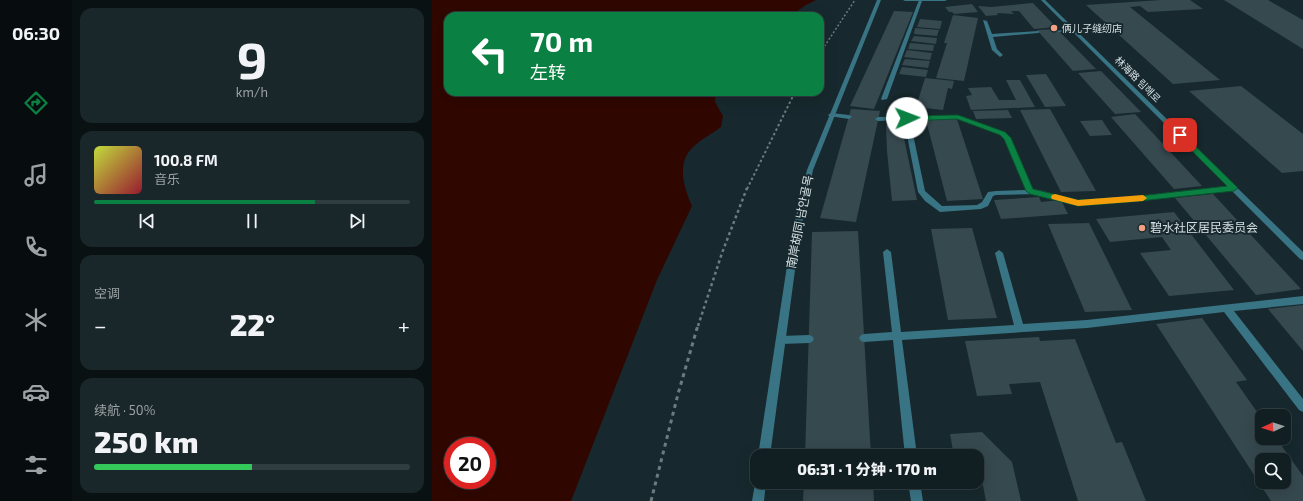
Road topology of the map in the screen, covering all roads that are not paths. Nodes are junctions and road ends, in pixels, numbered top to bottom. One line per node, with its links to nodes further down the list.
1 (879, 0): 13 (street, 南岸胡同 남안골목)
2 (905, 0): 5 (street)
3 (945, 0): 5 (street)
4 (1043, 0): 8 (street, 林海路 림해로)
5 (920, 1): 12 (street)
6 (984, 21): 10 (street)
7 (1059, 30): 8 (street)
8 (1073, 30): 17 (street, 林海路 림해로)
9 (1038, 32): 10 (street)
10 (990, 36): 11 (street)
11 (1000, 55)
12 (884, 99)
13 (831, 115): 14 (street); 28 (street, 南岸胡同 남안골목)
14 (849, 117)
15 (907, 118): 16 (street); 18 (street); 18 (street)
16 (878, 119)
17 (1234, 188): 18 (street); 21 (street, 林海路 림해로)
18 (1030, 191)
19 (888, 252): 25 (street)
20 (999, 253): 24 (street)
21 (1303, 257)
22 (1303, 300): 23 (street)
23 (1227, 308): 24 (street); 29 (street)
24 (1020, 329): 25 (street)
25 (897, 336): 26 (street); 31 (street)
26 (864, 338)
27 (809, 339): 28 (street)
28 (781, 340): 30 (street, 南岸胡同 남안골목)
29 (1303, 407)
30 (765, 449)
31 (910, 449)
32 (759, 489): 34 (street)
33 (915, 489): 35 (street)
34 (758, 501)
35 (917, 501)

